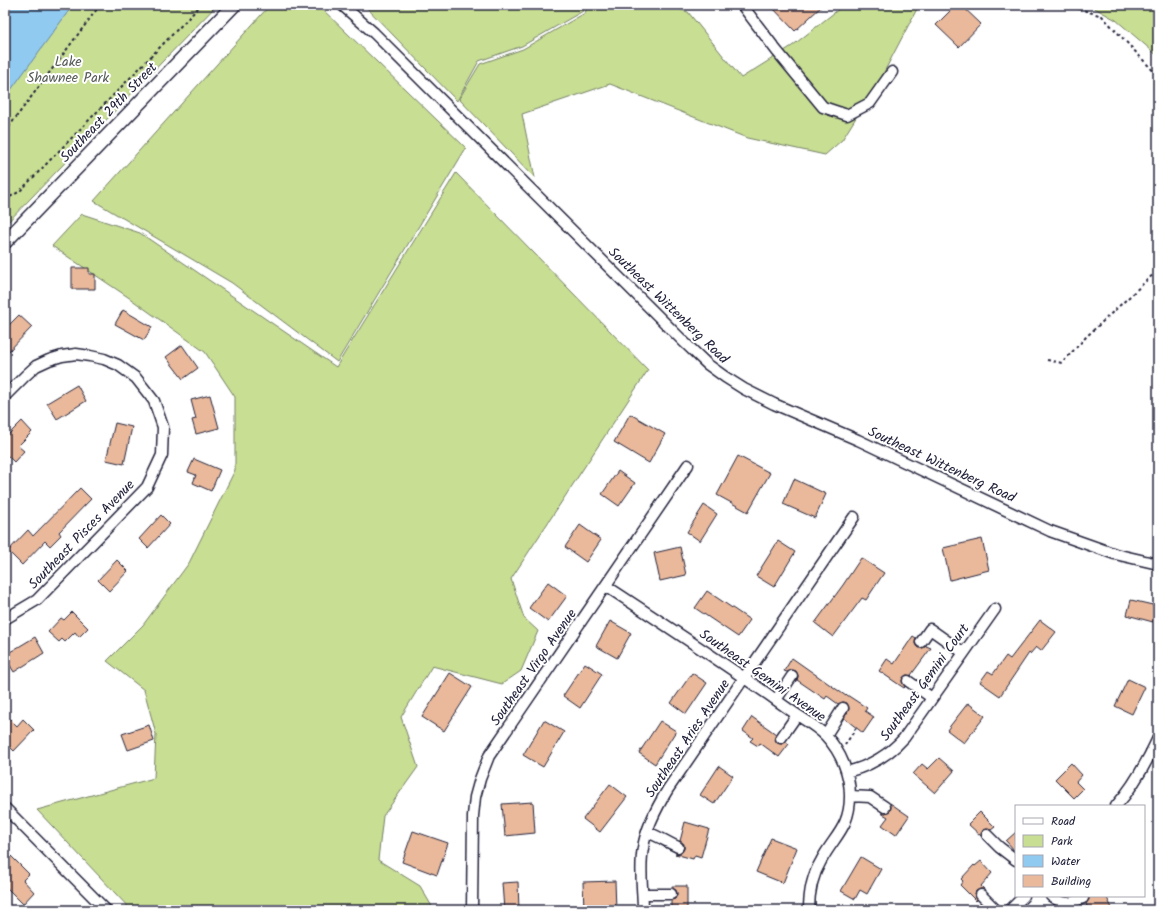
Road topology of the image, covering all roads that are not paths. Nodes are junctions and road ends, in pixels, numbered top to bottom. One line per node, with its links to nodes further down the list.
1 (234, 5): 5 (main road, Southeast 29th Street)
2 (342, 5): 9 (street, Southeast Wittenberg Road)
3 (742, 5): 4 (street)
4 (892, 72)
5 (5, 242)
6 (5, 396): 12 (street, Southeast Pisces Avenue)
7 (688, 465): 10 (street, Southeast Virgo Avenue)
8 (854, 517): 16 (street, Southeast Aries Avenue)
9 (1158, 564)
10 (606, 586): 16 (street, Southeast Gemini Avenue); 42 (street, Southeast Virgo Avenue)
11 (995, 609): 14 (street, Southeast Gemini Court)
12 (5, 619)
13 (921, 642): 14 (street)
14 (964, 653): 18 (street, Southeast Gemini Court)
15 (792, 676): 19 (street)
16 (745, 678): 19 (street, Southeast Gemini Avenue); 30 (street, Southeast Aries Avenue)
17 (908, 682): 18 (street)
18 (932, 698): 25 (street, Southeast Gemini Court)
19 (776, 700): 21 (street, Southeast Gemini Avenue)
20 (844, 708): 22 (street)
21 (797, 715): 22 (street, Southeast Gemini Avenue); 23 (street)
22 (826, 735): 25 (street, Southeast Gemini Avenue)
23 (781, 738)
24 (1157, 743): 27 (street)
25 (847, 772): 26 (street, Southeast Gemini Avenue)
26 (850, 796): 28 (street); 44 (street, Southeast Gemini Avenue)
27 (1117, 805)
28 (885, 807)
29 (5, 808): 41 (street)
30 (647, 832): 32 (street); 34 (street, Southeast Aries Avenue)
31 (987, 835): 33 (street)
32 (678, 846)
33 (1015, 859)
34 (643, 894): 35 (street); 43 (street, Southeast Aries Avenue)
35 (671, 894)
36 (981, 895): 45 (street)
37 (1023, 897): 40 (street)
38 (1052, 897): 39 (street)
39 (1083, 898)
40 (1014, 909)
41 (106, 910)
42 (472, 910)
43 (643, 910)
44 (809, 910)
45 (996, 910)

